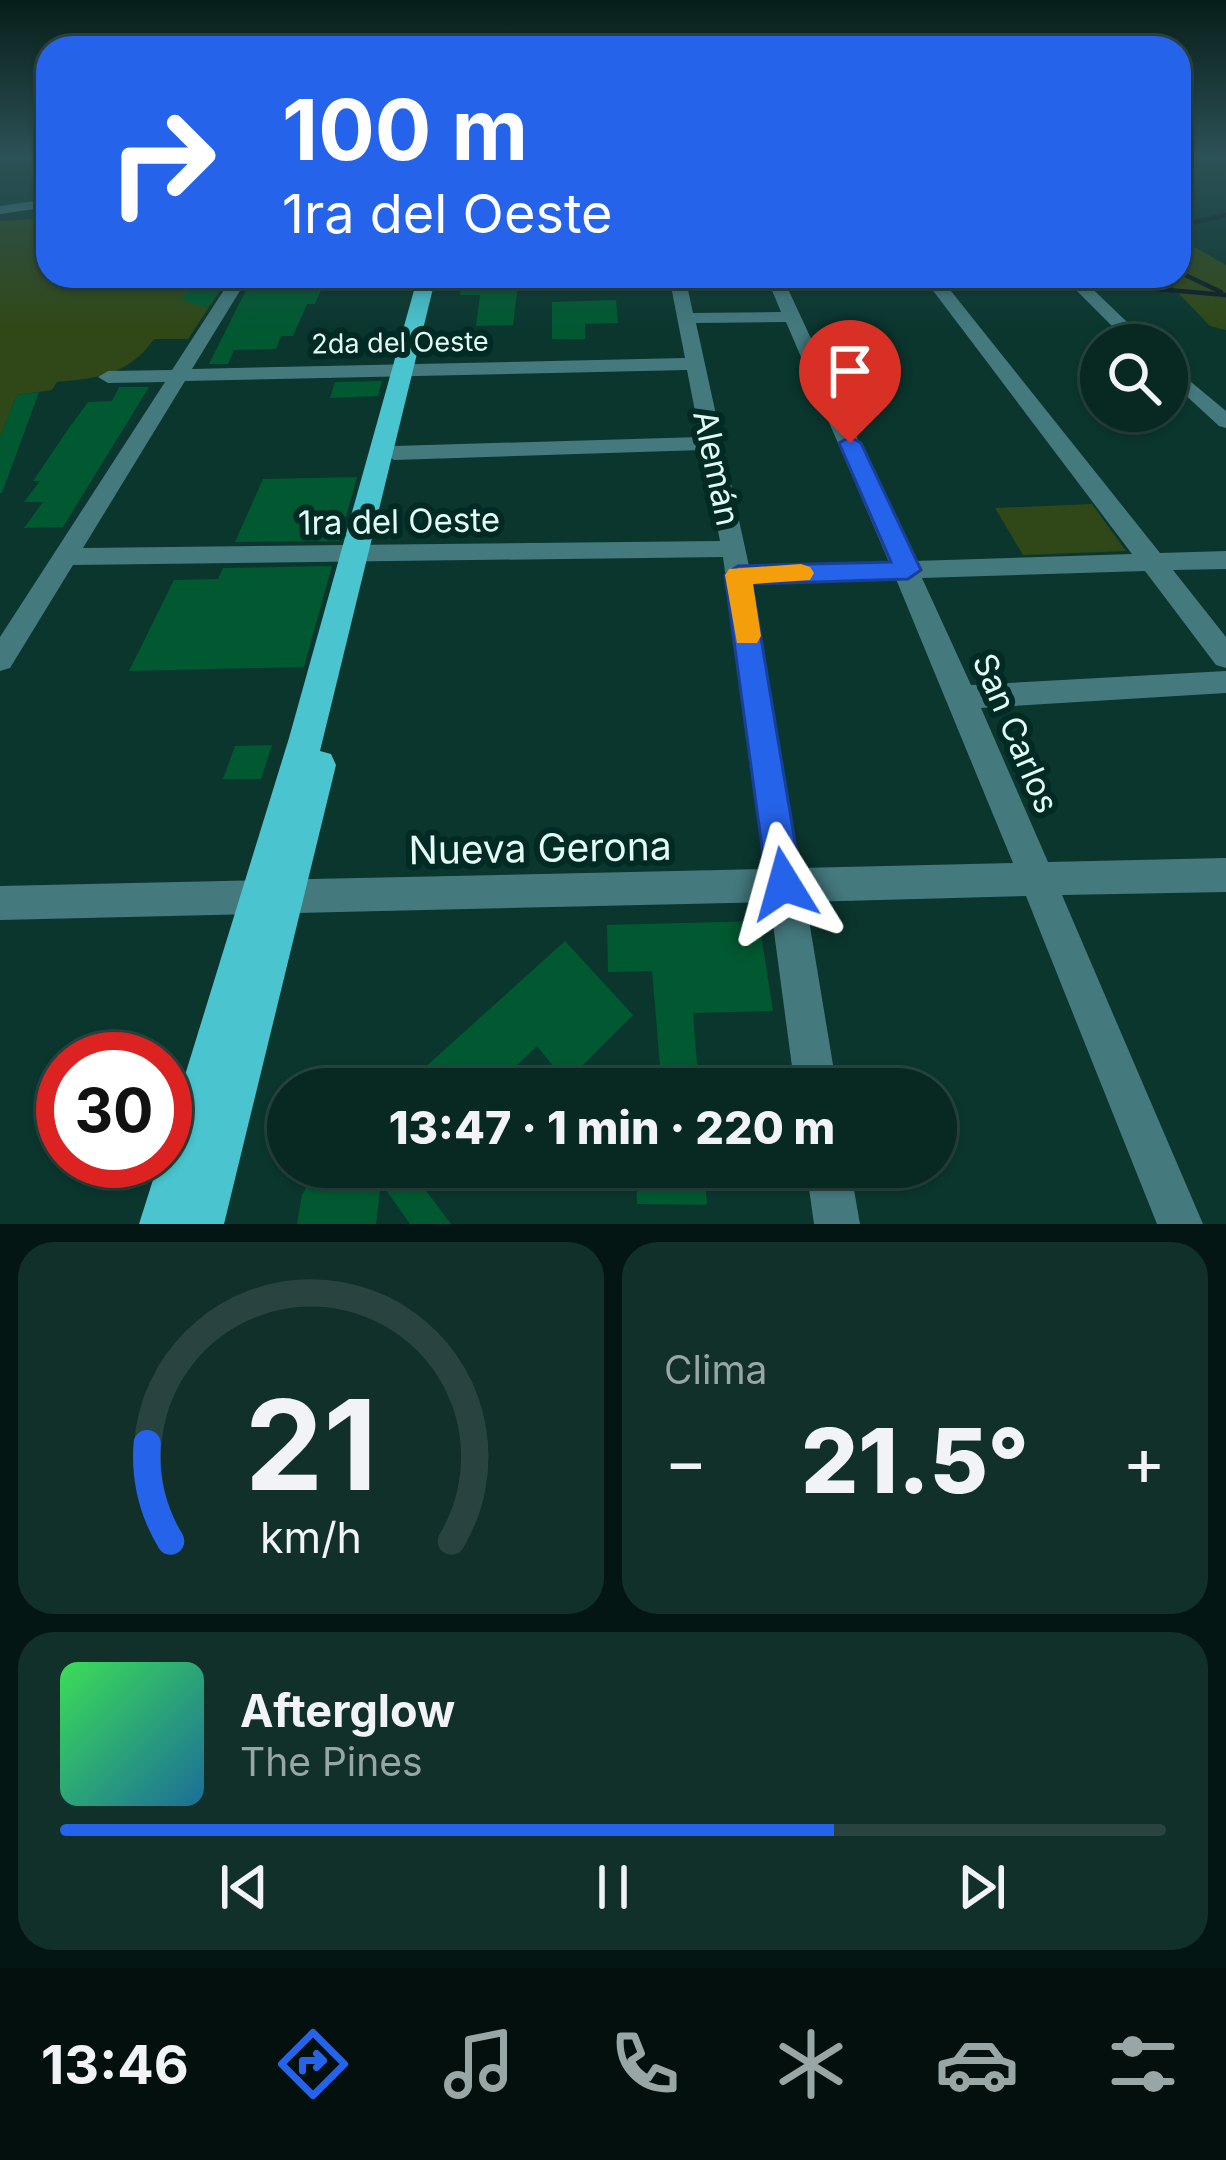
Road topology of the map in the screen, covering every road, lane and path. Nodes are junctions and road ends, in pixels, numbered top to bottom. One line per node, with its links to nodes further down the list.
1 (233, 288): 13 (street)
2 (425, 288): 12 (main road)
3 (434, 288): 12 (main road)
4 (679, 288): 9 (street, Alemán)
5 (779, 288): 8 (street, San Carlos)
6 (939, 288): 23 (street)
7 (1083, 288): 10 (street)
8 (791, 316): 9 (street); 24 (street, San Carlos)
9 (684, 318): 11 (street, Alemán)
10 (1120, 324)
11 (693, 364): 12 (street, 2da del Oeste); 17 (street, Alemán)
12 (409, 370): 13 (street, 2da del Oeste); 18 (main road); 19 (main road)
13 (179, 375): 14 (street, 2da del Oeste); 20 (street)
14 (108, 377)
15 (1188, 387): 16 (street)
16 (1226, 422)
17 (712, 443): 18 (street); 22 (street, Alemán)
18 (394, 452): 19 (main road)
19 (363, 555): 20 (street, 1ra del Oeste); 22 (street, 1ra del Oeste); 32 (main road)
20 (64, 557): 26 (street)
21 (1226, 560): 23 (street, 1ra del Oeste)
22 (736, 562): 24 (street, 1ra del Oeste); 31 (street, Alemán)
23 (1154, 562): 24 (street, 1ra del Oeste); 25 (street)
24 (908, 570): 28 (street, San Carlos)
25 (1226, 657)
26 (0, 660)
27 (1226, 682): 28 (street)
28 (962, 697): 30 (street, San Carlos)
29 (1226, 874): 30 (street, Nueva Gerona)
30 (1037, 876): 31 (street, Nueva Gerona); 39 (street, San Carlos)
31 (784, 884): 32 (street, Nueva Gerona); 34 (street, Alemán)
32 (272, 896): 33 (street, Nueva Gerona); 36 (main road); 37 (main road)
33 (0, 903)
34 (813, 1068)
35 (831, 1188): 38 (street)
36 (165, 1224)
37 (198, 1224)
38 (837, 1224)
39 (1180, 1224)

